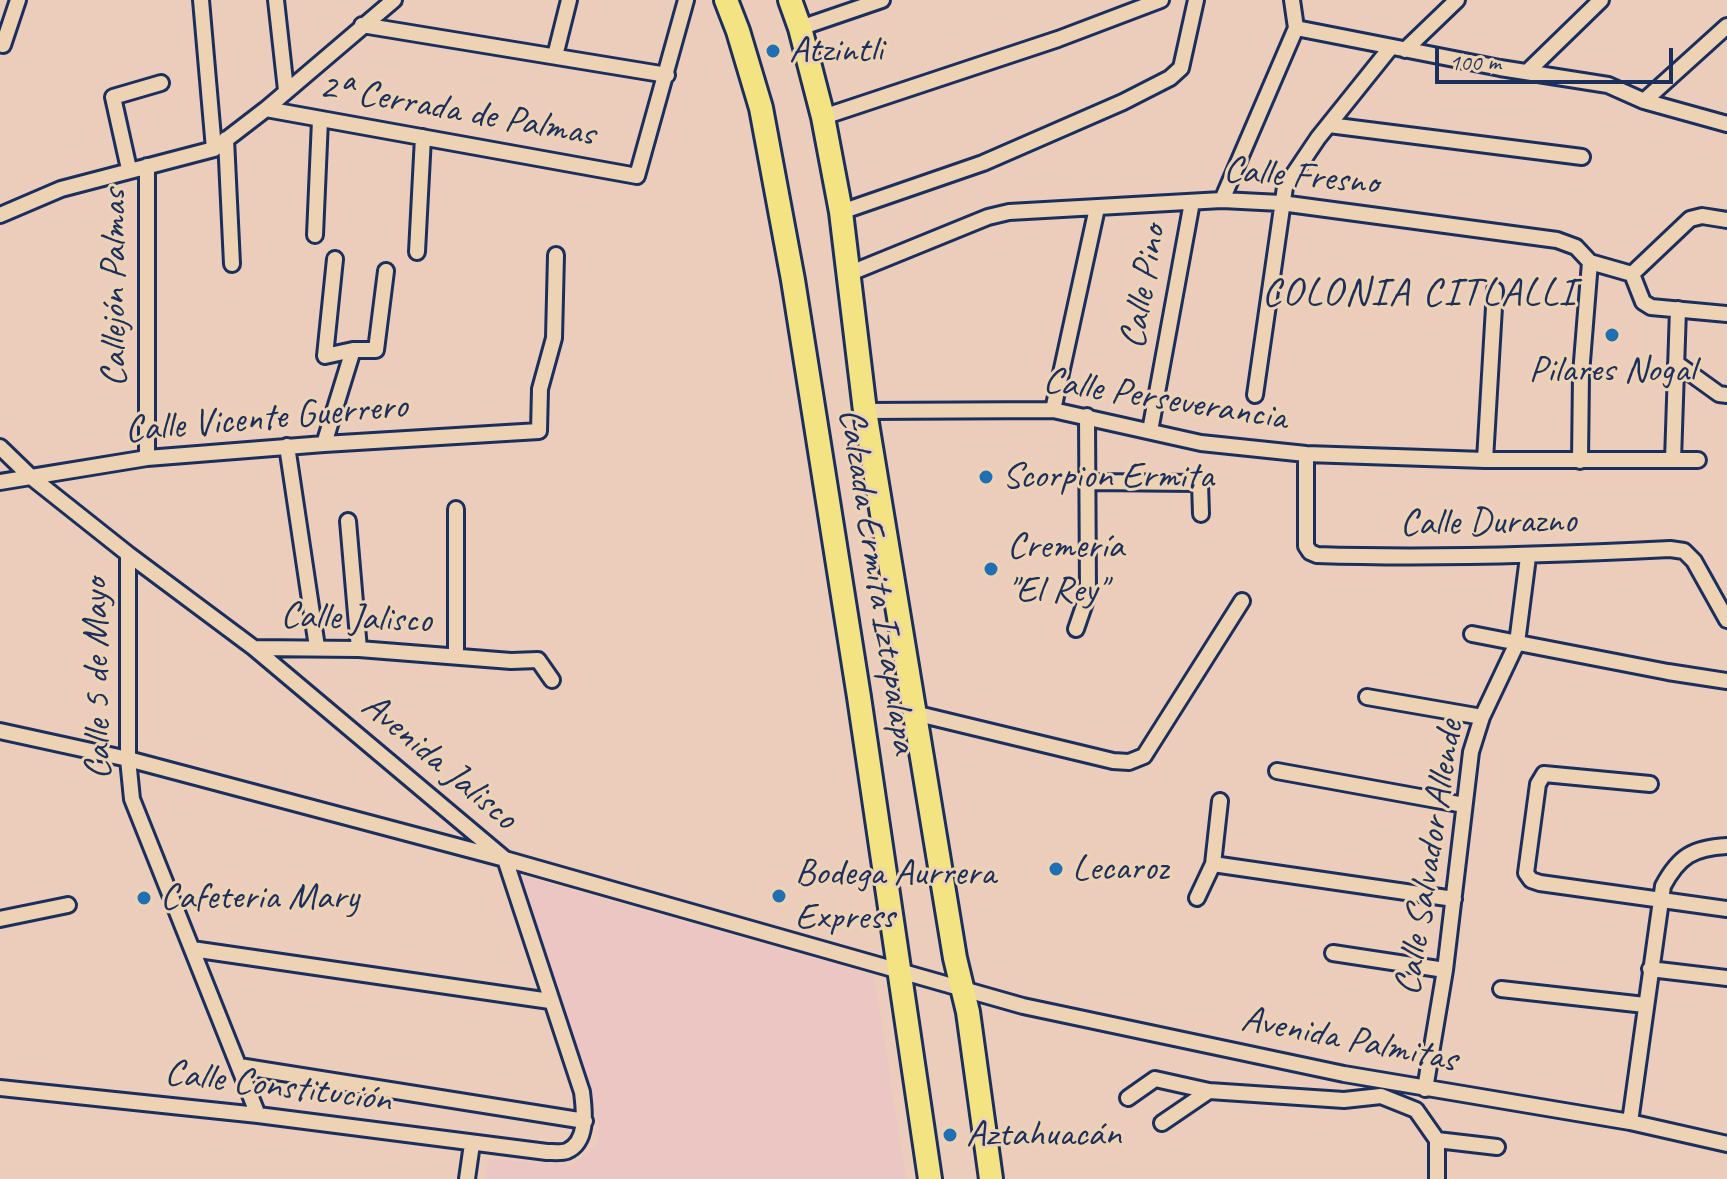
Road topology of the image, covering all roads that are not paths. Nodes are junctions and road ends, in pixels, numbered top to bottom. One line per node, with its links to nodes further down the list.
1 (18, 0): 19 (street)
2 (201, 0): 33 (street)
3 (276, 0): 25 (street)
4 (394, 0): 15 (street)
5 (569, 0): 21 (street)
6 (686, 0): 23 (street)
7 (726, 0): 113 (main road, Calzada Ermita Iztapalapa)
8 (790, 0): 17 (main road, Calzada Ermita Iztapalapa)
9 (882, 0): 17 (street)
10 (1161, 0): 28 (street)
11 (1196, 0): 41 (street)
12 (1292, 0): 18 (street)
13 (1457, 0): 20 (street)
14 (1601, 0): 22 (street)
15 (362, 25): 21 (street); 25 (street)
16 (1727, 26): 26 (street)
17 (800, 28): 28 (main road, Calzada Ermita Iztapalapa)
18 (1296, 28): 20 (street); 37 (street)
19 (2, 45)
20 (1398, 48): 22 (street); 31 (street)
21 (555, 56): 23 (street)
22 (1527, 72): 26 (street)
23 (667, 75): 32 (street, 2ª Cerrada de Palmas)
24 (161, 83): 36 (street)
25 (286, 90): 27 (street)
26 (1644, 101): 30 (street)
27 (266, 109): 29 (street, 2ª Cerrada de Palmas); 33 (street)
28 (823, 117): 41 (main road, Calzada Ermita Iztapalapa)
29 (320, 120): 32 (street, 2ª Cerrada de Palmas); 44 (street)
30 (1727, 124)
31 (1329, 125): 34 (street); 39 (street)
32 (423, 137): 45 (street)
33 (220, 144): 35 (street); 49 (street)
34 (1582, 157)
35 (147, 166): 36 (street); 68 (street, Callejón Palmas)
36 (129, 169): 42 (street)
37 (1222, 200): 38 (street, Calle Fresno); 39 (street, Calle Fresno)
38 (1192, 202): 40 (street, Calle Fresno); 63 (street, Calle Pino)
39 (1281, 203): 48 (street, Calle Fresno); 58 (street)
40 (1097, 208): 51 (street, Calle Fresno); 60 (street)
41 (841, 212): 51 (main road, Calzada Ermita Iztapalapa)
42 (0, 215)
43 (1727, 220): 52 (street)
44 (315, 235)
45 (417, 252)
46 (556, 255): 64 (street, Calle Vicente Guerrero)
47 (335, 259): 56 (street)
48 (1590, 262): 52 (street, Calle Fresno); 72 (street)
49 (232, 264)
50 (386, 271): 56 (street)
51 (848, 274): 61 (main road, Calzada Ermita Iztapalapa)
52 (1632, 274): 54 (street)
53 (1495, 290): 69 (street)
54 (1678, 309): 55 (street); 57 (street)
55 (1727, 314)
56 (353, 350): 64 (street)
57 (1676, 363): 59 (street); 70 (street)
58 (1255, 395)
59 (1727, 395)
60 (1053, 410): 61 (street, Calle Perseverancia); 62 (street, Calle Perseverancia)
61 (865, 411): 93 (main road, Calzada Ermita Iztapalapa)
62 (1087, 416): 63 (street, Calle Perseverancia); 75 (street)
63 (1150, 431): 67 (street, Calle Perseverancia)
64 (324, 444): 65 (street, Calle Vicente Guerrero)
65 (287, 446): 68 (street, Calle Vicente Guerrero); 86 (street)
66 (0, 447): 73 (street, Avenida Jalisco)
67 (1306, 454): 69 (street, Calle Perseverancia); 80 (street, Calle Durazno)
68 (147, 458): 73 (street, Calle Vicente Guerrero)
69 (1485, 460): 72 (street, Calle Perseverancia)
70 (1673, 460): 71 (street); 72 (street)
71 (1698, 460)
72 (1580, 461)
73 (31, 477): 74 (street, Calle Vicente Guerrero); 79 (street, Avenida Jalisco)
74 (0, 482)
75 (1087, 482): 77 (street); 83 (street)
76 (456, 509): 89 (street)
77 (1201, 514)
78 (348, 521): 88 (street)
79 (128, 554): 87 (street, Avenida Jalisco); 96 (street, Calle 5 de Mayo)
80 (1528, 557): 82 (street, Calle Durazno); 85 (street, Calle Salvador Allende)
81 (1242, 601): 93 (street)
82 (1727, 620)
83 (1076, 629)
84 (1472, 634): 85 (street)
85 (1517, 643): 91 (street); 94 (street, Calle Salvador Allende)
86 (317, 647): 87 (street, Calle Jalisco); 88 (street, Calle Jalisco)
87 (254, 648): 102 (street, Avenida Jalisco)
88 (359, 649): 89 (street, Calle Jalisco)
89 (456, 655): 90 (street, Calle Jalisco)
90 (552, 680)
91 (1727, 681)
92 (1367, 697): 94 (street)
93 (914, 713): 116 (main road, Calzada Ermita Iztapalapa)
94 (1482, 717): 100 (street, Calle Salvador Allende)
95 (0, 731): 96 (street)
96 (128, 759): 102 (street); 110 (street, Calle 5 de Mayo)
97 (1277, 771): 100 (street)
98 (1650, 784): 106 (street)
99 (1220, 801): 103 (street)
100 (1464, 805): 105 (street, Calle Salvador Allende)
101 (1727, 846): 106 (street)
102 (505, 859): 113 (street, Avenida Jalisco); 118 (street)
103 (1213, 864): 104 (street); 105 (street)
104 (1197, 898)
105 (1454, 899): 114 (street, Calle Salvador Allende)
106 (1661, 899): 108 (street); 112 (street)
107 (68, 905): 109 (street)
108 (1727, 909)
109 (0, 919)
110 (192, 949): 118 (street); 120 (street, Calle 5 de Mayo)
111 (1333, 953): 114 (street)
112 (1650, 969): 115 (street); 119 (street)
113 (900, 970): 116 (street, Avenida Jalisco); 134 (main road, Calzada Ermita Iztapalapa)
114 (1445, 970): 122 (street, Calle Salvador Allende)
115 (1727, 978)
116 (962, 988): 122 (street, Avenida Palmitas); 135 (main road, Calzada Ermita Iztapalapa)
117 (1501, 989): 119 (street)
118 (550, 1001): 126 (street)
119 (1645, 1005): 127 (street)
120 (239, 1066): 125 (street, Calle 5 de Mayo); 126 (street)
121 (0, 1088): 125 (street, Calle Constitución)
122 (1425, 1089): 127 (street, Avenida Palmitas)
123 (1209, 1091): 124 (street); 128 (street); 129 (street)
124 (1128, 1098)
125 (258, 1115): 130 (street, Calle Constitución)
126 (585, 1121): 130 (street, Calle Constitución)
127 (1630, 1122): 131 (street, Avenida Palmitas)
128 (1162, 1123)
129 (1437, 1140): 132 (street); 136 (street)
130 (472, 1144): 133 (street)
131 (1727, 1144)
132 (1497, 1147)
133 (467, 1179)
134 (930, 1179)
135 (991, 1179)
136 (1437, 1179)

